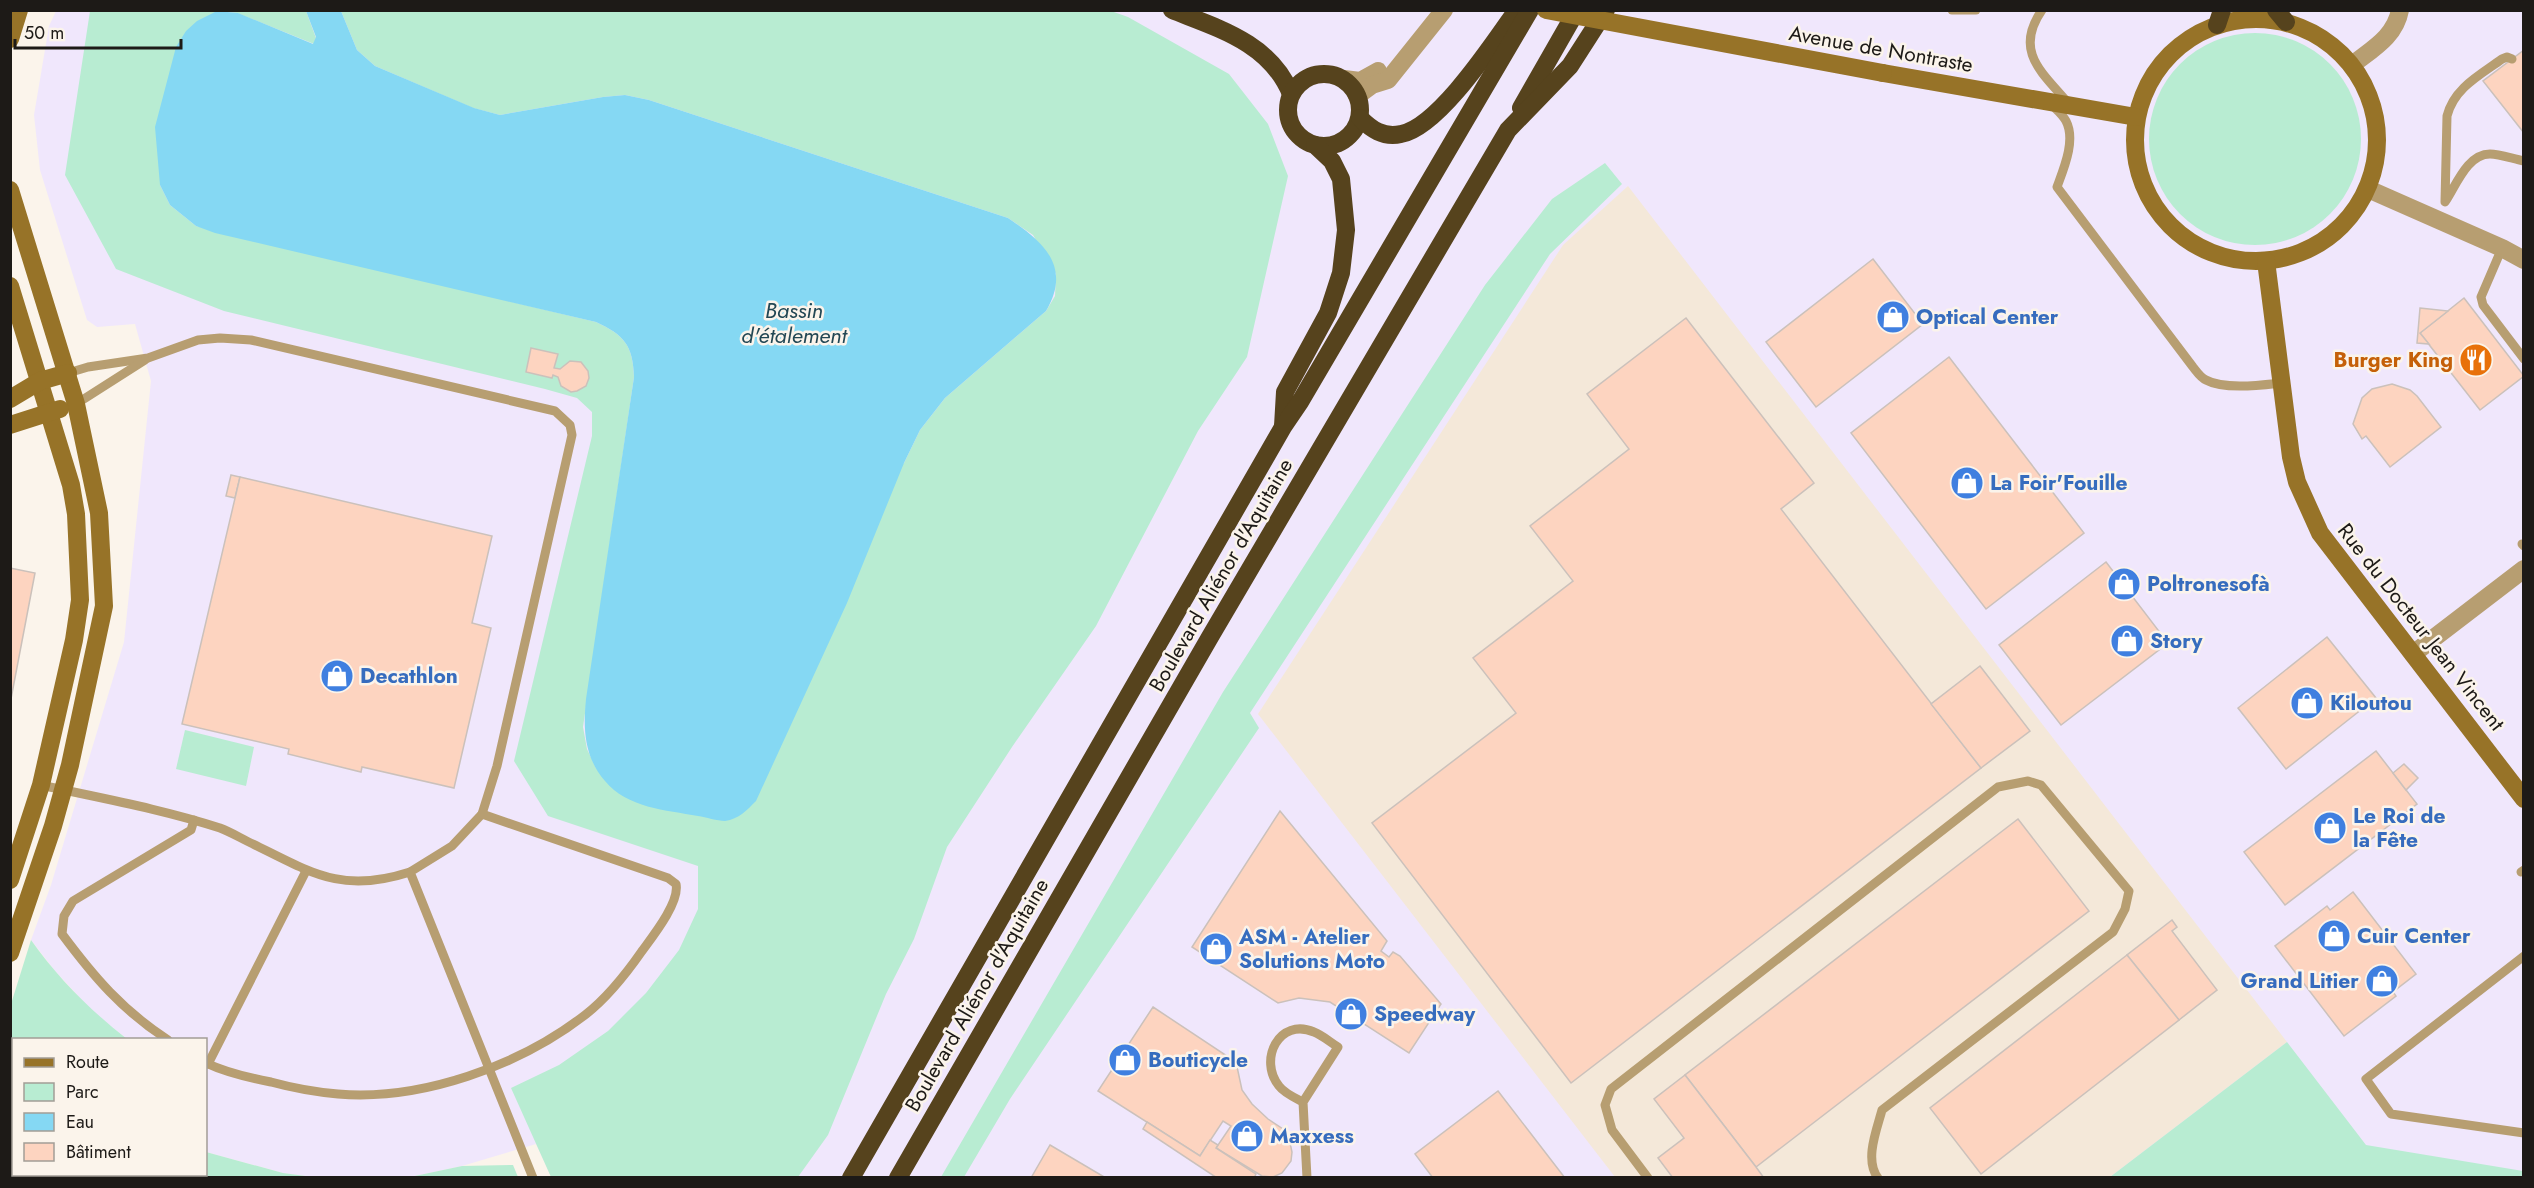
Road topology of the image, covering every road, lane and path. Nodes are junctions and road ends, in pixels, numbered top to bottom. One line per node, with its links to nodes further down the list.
1 (20, 10): 16 (street)
2 (1172, 10): 20 (highway)
3 (1430, 10): 19 (street)
4 (1444, 10): 21 (street)
5 (1517, 10): 25 (highway)
6 (1530, 10): 46 (highway, Boulevard Aliénor d'Aquitaine)
7 (1546, 10): 22 (street, Avenue de Nontraste, bridge)
8 (1577, 10): 26 (highway)
9 (1606, 10): 26 (highway, Boulevard Aliénor d'Aquitaine)
10 (1952, 10): 11 (lane)
11 (1976, 10)
12 (2042, 10): 23 (lane)
13 (2400, 10): 18 (street)
14 (2281, 16): 15 (street); 18 (street)
15 (2219, 18): 24 (street)
16 (10, 39)
17 (2512, 59): 31 (lane)
18 (2352, 65): 29 (street)
19 (1344, 79): 20 (highway); 21 (highway)
20 (1291, 94): 27 (highway)
21 (1358, 96): 25 (highway)
22 (2050, 102): 23 (street, Avenue de Nontraste); 41 (lane)
23 (2071, 106): 24 (street, Avenue de Nontraste)
24 (2136, 117): 35 (street)
25 (1360, 118): 27 (highway)
26 (1508, 130): 69 (highway, Boulevard Aliénor d'Aquitaine)
27 (1315, 145): 46 (highway)
28 (2523, 161): 31 (lane)
29 (2368, 189): 32 (street); 35 (street)
30 (10, 190): 39 (street)
31 (2445, 202): 32 (lane)
32 (2437, 219): 33 (street)
33 (2502, 248): 34 (street); 38 (lane)
34 (2523, 260)
35 (2266, 261): 41 (street, Rue du Docteur Jean Vincent)
36 (10, 286): 40 (street)
37 (148, 358): 39 (lane); 43 (lane); 52 (lane)
38 (2523, 359)
39 (69, 373): 40 (street); 43 (street)
40 (40, 381): 42 (street); 44 (street)
41 (2281, 382): 48 (street, Rue du Docteur Jean Vincent)
42 (10, 399)
43 (76, 404): 44 (street); 50 (street)
44 (50, 412): 45 (street); 49 (street)
45 (10, 425)
46 (1282, 427): 63 (highway, Boulevard Aliénor d'Aquitaine)
47 (2523, 572): 48 (street)
48 (2413, 654): 51 (street, Rue du Docteur Jean Vincent)
49 (41, 785): 50 (lane); 56 (street)
50 (63, 790): 53 (lane); 57 (street)
51 (2523, 799)
52 (482, 814): 55 (lane); 61 (lane)
53 (194, 820): 54 (lane); 59 (lane)
54 (306, 871): 55 (lane); 60 (lane)
55 (410, 872): 61 (lane)
56 (10, 880)
57 (10, 953)
58 (2523, 956): 64 (lane)
59 (165, 1038)
60 (207, 1064): 61 (lane)
61 (489, 1068): 66 (lane)
62 (1303, 1102): 62 (lane); 70 (lane)
63 (885, 1120): 67 (lane); 68 (highway, Boulevard Aliénor d'Aquitaine)
64 (2523, 1133)
65 (1875, 1176): 71 (lane)
66 (533, 1178)
67 (841, 1178)
68 (851, 1178)
69 (898, 1178)
70 (1306, 1178)
71 (1648, 1178)

